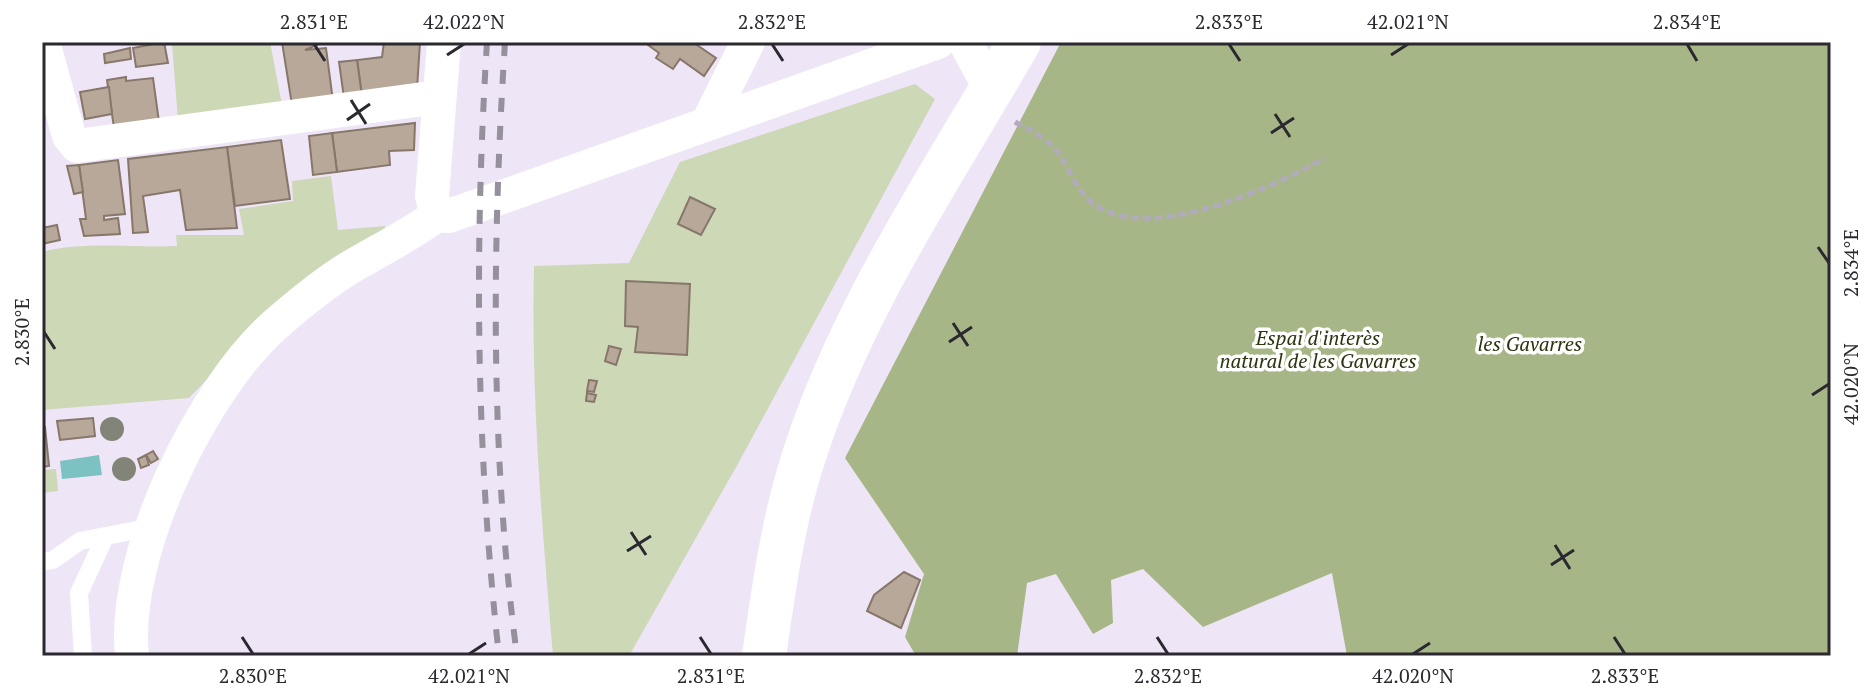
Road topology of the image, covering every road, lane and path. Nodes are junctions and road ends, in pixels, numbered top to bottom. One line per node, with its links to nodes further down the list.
1 (43, 42): 8 (street)
2 (444, 42): 8 (street)
3 (748, 42): 9 (street)
4 (938, 42): 9 (street)
5 (965, 42): 7 (street)
6 (1019, 42): 7 (street)
7 (991, 90): 10 (path); 17 (street)
8 (438, 97): 11 (street)
9 (707, 124): 11 (street)
10 (1325, 158)
11 (437, 215): 12 (street)
12 (152, 527): 13 (lane); 16 (street)
13 (105, 537): 14 (lane); 15 (lane)
14 (42, 562)
15 (83, 656)
16 (132, 656)
17 (764, 656)

